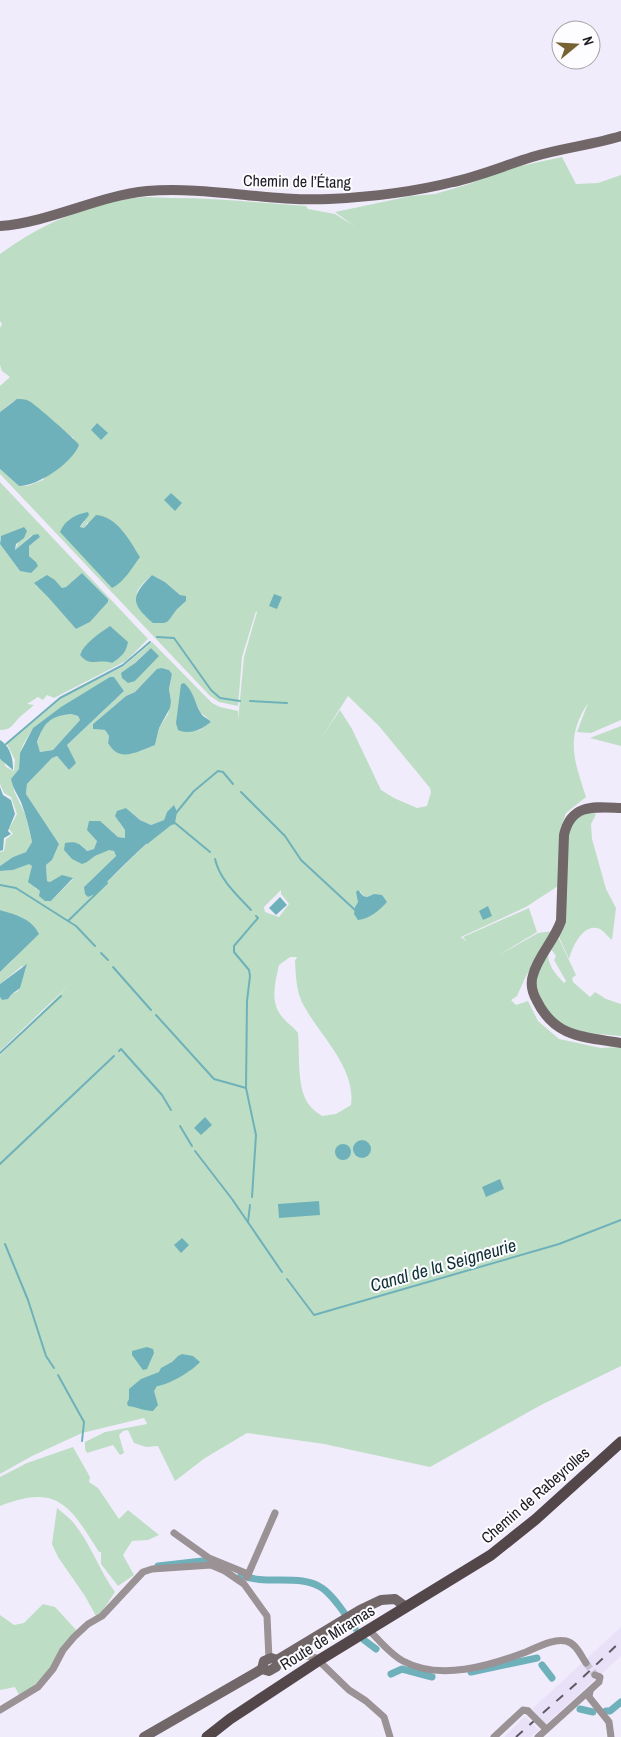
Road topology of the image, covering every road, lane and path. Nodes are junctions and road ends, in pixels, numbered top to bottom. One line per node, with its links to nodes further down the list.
1 (621, 136): 2 (street, Chemin de l’Étang)
2 (0, 226)
3 (621, 808): 4 (street)
4 (621, 1043)
5 (621, 1442): 8 (main road, Chemin de Rabeyrolles)
6 (275, 1513): 9 (street)
7 (174, 1533): 9 (street)
8 (468, 1569): 11 (main road, Route de Miramas)
9 (248, 1574): 10 (street)
10 (244, 1584): 14 (street); 19 (street)
11 (406, 1607): 12 (main road, Route de Miramas); 13 (street)
12 (369, 1630): 15 (main road, Route de Miramas); 16 (street)
13 (290, 1652): 14 (street); 15 (street)
14 (273, 1659): 21 (street)
15 (320, 1660): 22 (main road, Route de Miramas); 23 (street)
16 (586, 1663)
17 (595, 1674): 18 (street)
18 (590, 1691): 20 (street); 26 (street)
19 (0, 1710)
20 (545, 1729): 24 (street, bridge); 25 (street)
21 (144, 1737)
22 (207, 1737)
23 (390, 1737)
24 (494, 1737)
25 (538, 1737)
26 (611, 1737)

